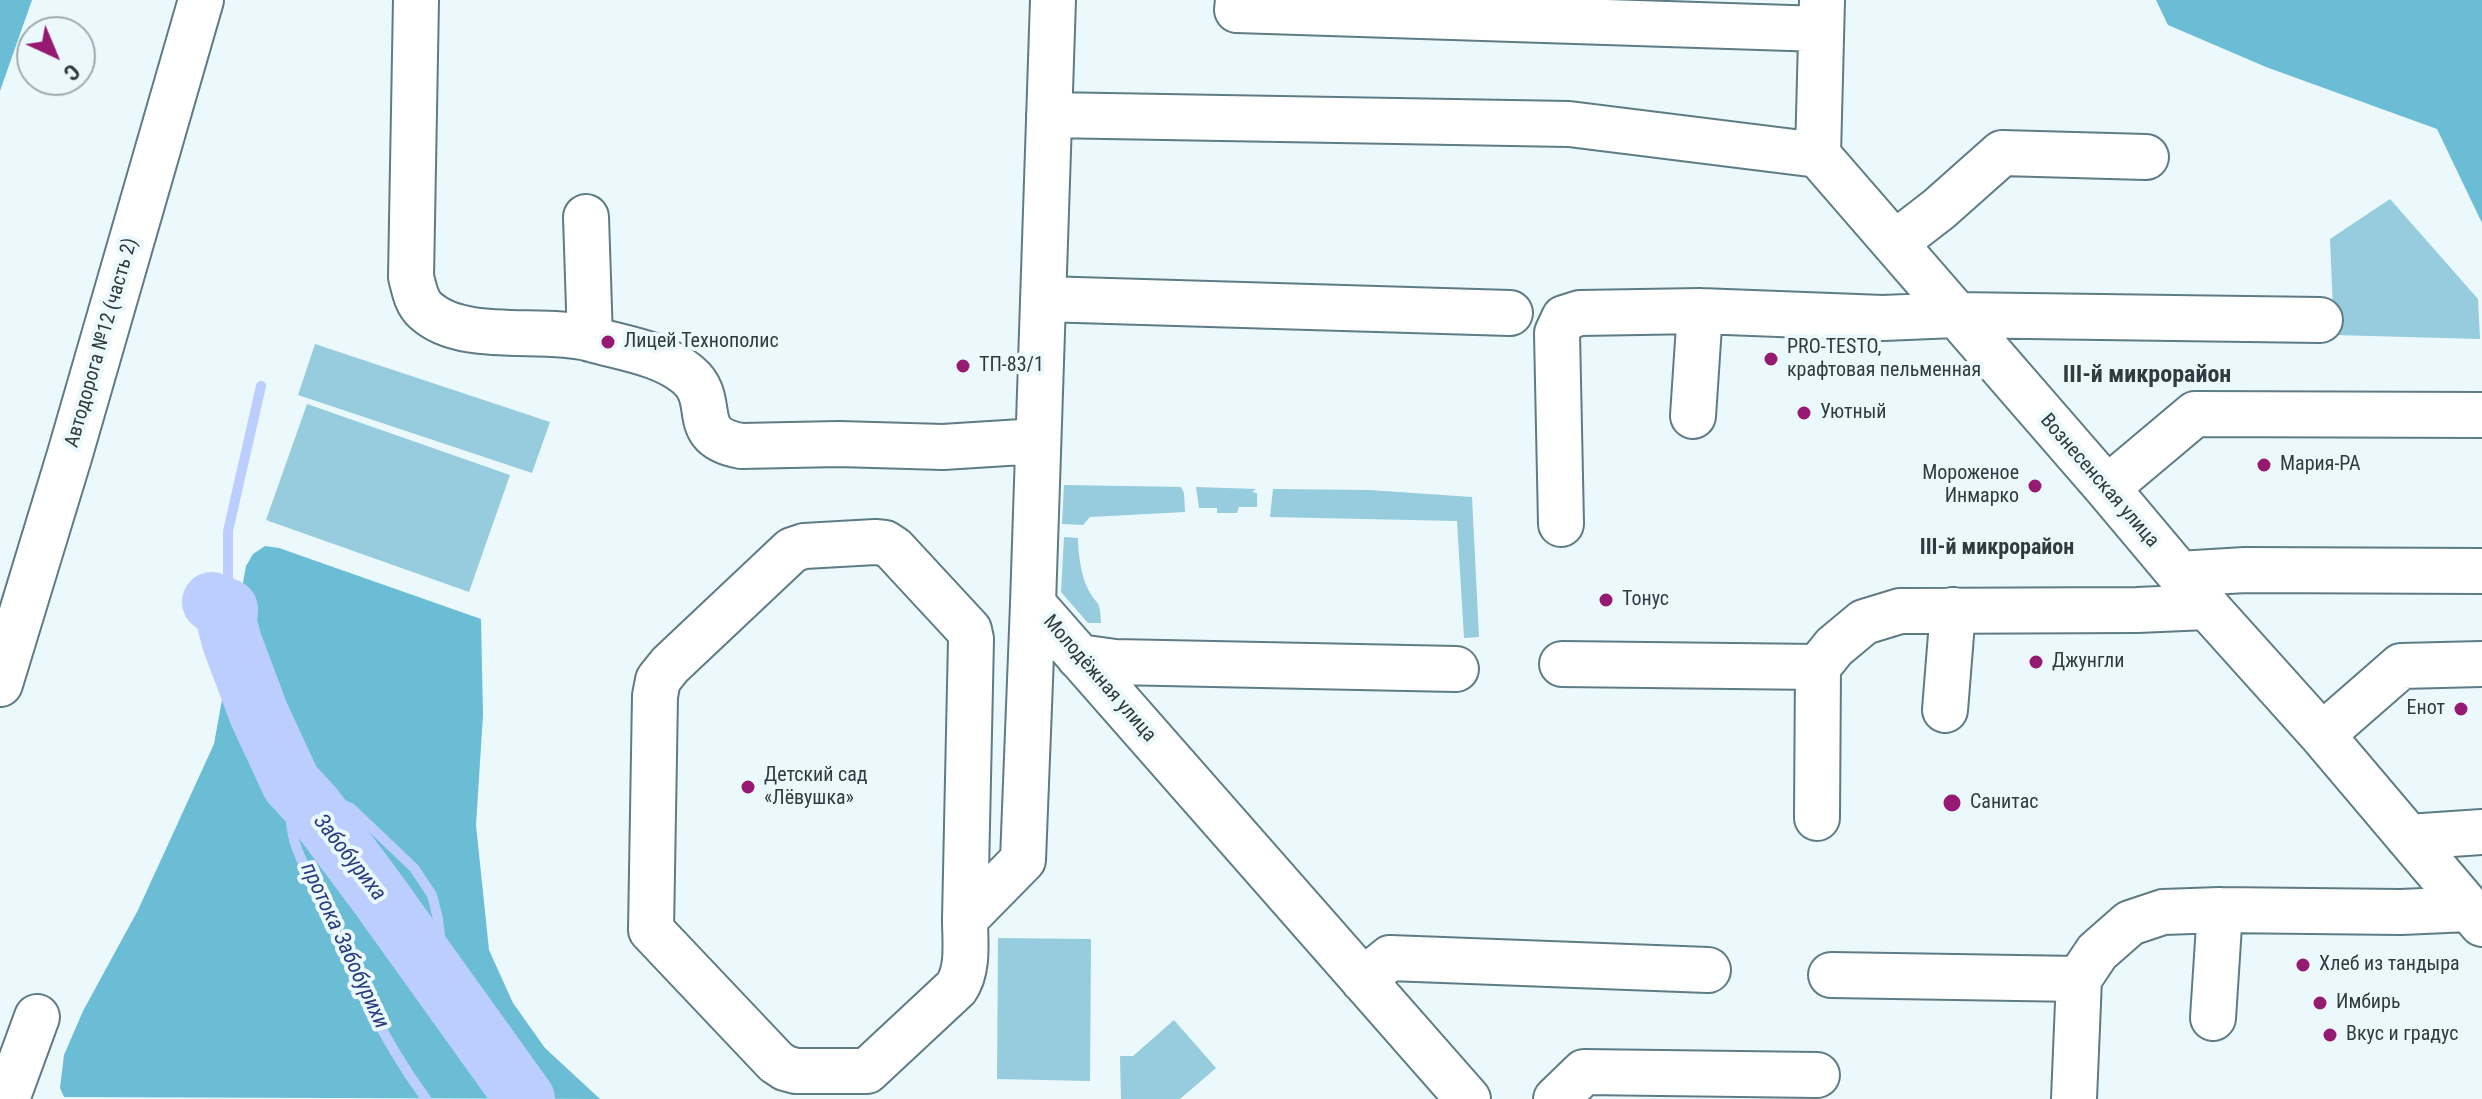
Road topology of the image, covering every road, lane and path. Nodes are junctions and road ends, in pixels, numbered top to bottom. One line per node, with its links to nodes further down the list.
1 (201, 0): 34 (street, Автодорога №12 (часть 2))
2 (416, 0): 18 (street)
3 (1053, 0): 8 (street, Молодёжная улица)
4 (1238, 0): 5 (street)
5 (1475, 9): 6 (street)
6 (1643, 12): 7 (street)
7 (1821, 15): 9 (street)
8 (1049, 115): 9 (street); 13 (street, Молодёжная улица)
9 (1818, 155): 12 (street, Вознесенская улица)
10 (2146, 157): 12 (street)
11 (586, 217): 18 (street)
12 (1895, 243): 16 (street, Вознесенская улица)
13 (1043, 299): 15 (street); 21 (street, Молодёжная улица)
14 (1700, 311): 16 (street); 20 (street); 23 (street)
15 (1510, 313)
16 (1955, 315): 17 (street); 22 (street, Вознесенская улица)
17 (2320, 320)
18 (590, 339): 21 (street)
19 (2482, 415): 22 (street)
20 (1693, 416)
21 (1038, 441): 26 (street, Молодёжная улица)
22 (2107, 488): 25 (street, Вознесенская улица)
23 (1561, 524)
24 (2482, 571): 25 (street)
25 (2179, 574): 27 (street, Вознесенская улица)
26 (1033, 604): 29 (street, Молодёжная улица); 38 (street)
27 (2207, 607): 28 (street); 36 (street, Вознесенская улица)
28 (1953, 610): 32 (street); 35 (street)
29 (1079, 657): 33 (street); 48 (street, Молодёжная улица)
30 (1562, 664): 32 (street)
31 (2482, 664): 36 (street)
32 (1818, 667): 39 (street)
33 (1456, 669)
34 (0, 684)
35 (1945, 710)
36 (2322, 735): 41 (street, Вознесенская улица)
37 (969, 739): 38 (street); 44 (street); 44 (street)
38 (1028, 741): 44 (street)
39 (1817, 818)
40 (2482, 832): 41 (street)
41 (2408, 837): 43 (street, Вознесенская улица)
42 (2220, 910): 43 (street); 47 (street); 50 (street)
43 (2476, 917)
44 (965, 919)
45 (1708, 970): 48 (street)
46 (1831, 975): 47 (street)
47 (2079, 979): 55 (street)
48 (1363, 980): 53 (street, Молодёжная улица)
49 (37, 1017): 52 (street)
50 (2213, 1018)
51 (1817, 1075): 54 (street)
52 (7, 1099)
53 (1468, 1099)
54 (1556, 1099)
55 (2074, 1099)

